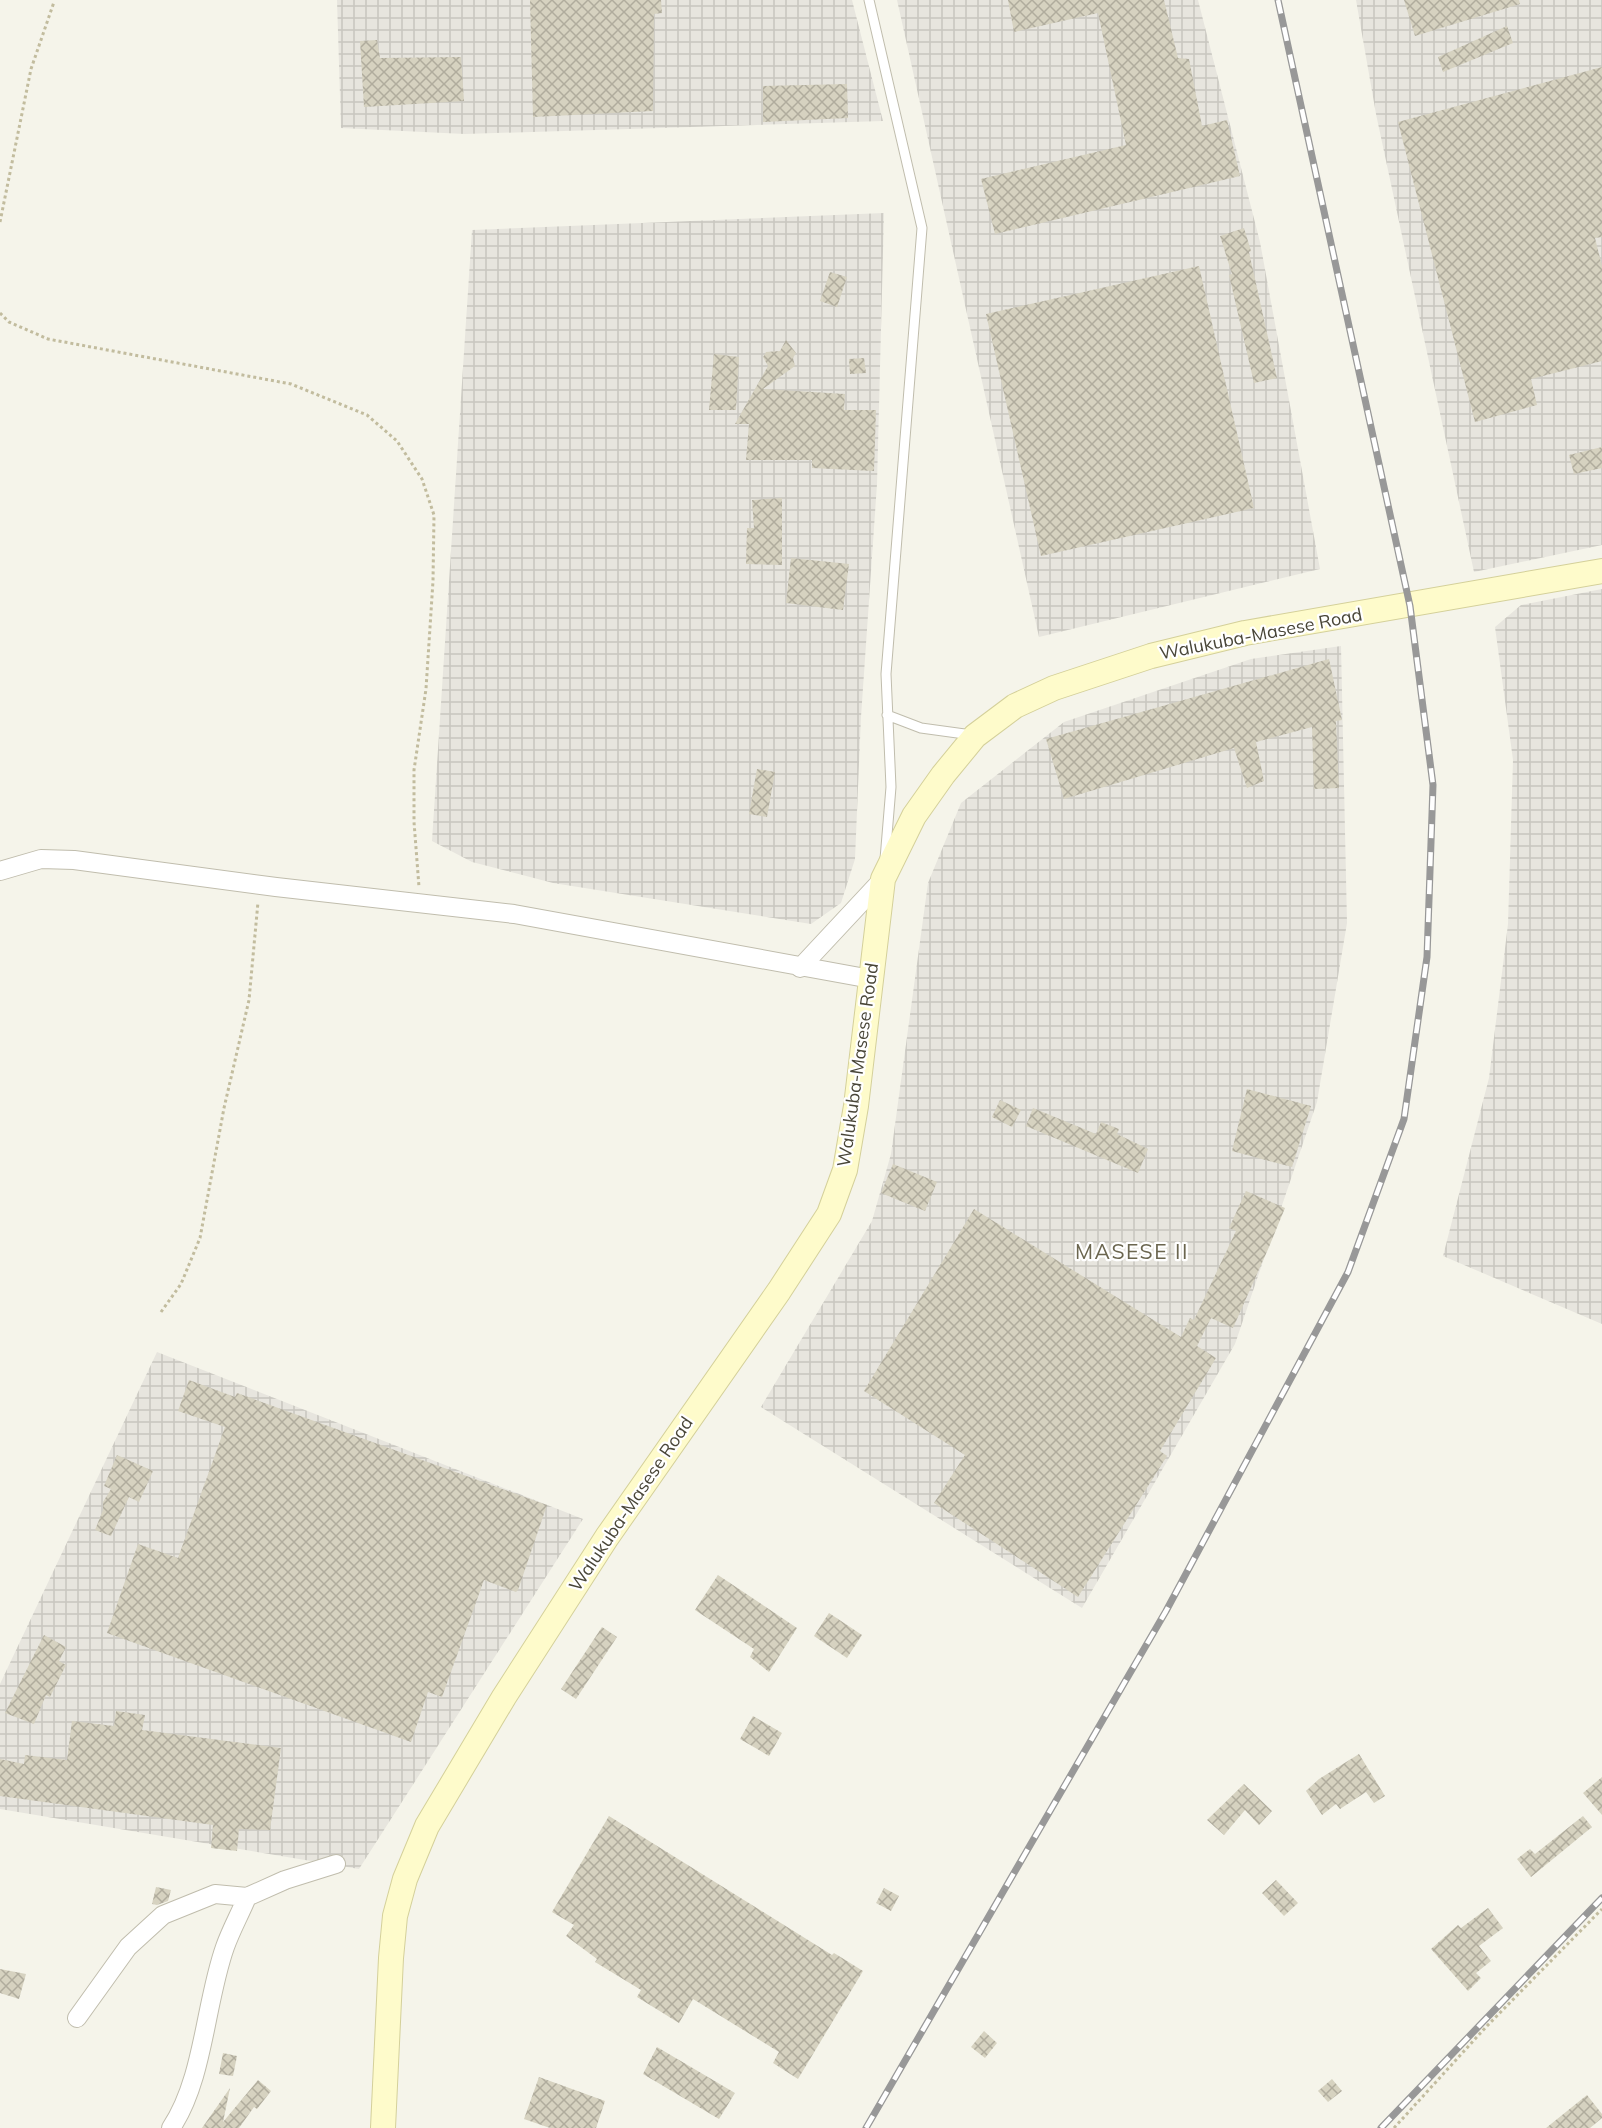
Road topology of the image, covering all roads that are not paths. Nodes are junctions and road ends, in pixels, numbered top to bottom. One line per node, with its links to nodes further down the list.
1 (869, 0): 3 (lane)
2 (1602, 571): 4 (street, Walukuba-Masese Road)
3 (887, 716): 4 (lane); 6 (lane)
4 (975, 735): 6 (street, Walukuba-Masese Road)
5 (0, 871): 7 (street)
6 (883, 879): 7 (street); 8 (street, Walukuba-Masese Road)
7 (800, 968): 8 (street)
8 (870, 979): 13 (street, Walukuba-Masese Road)
9 (336, 1864): 10 (street)
10 (247, 1897): 11 (street); 12 (street)
11 (77, 2018)
12 (171, 2128)
13 (383, 2128)

